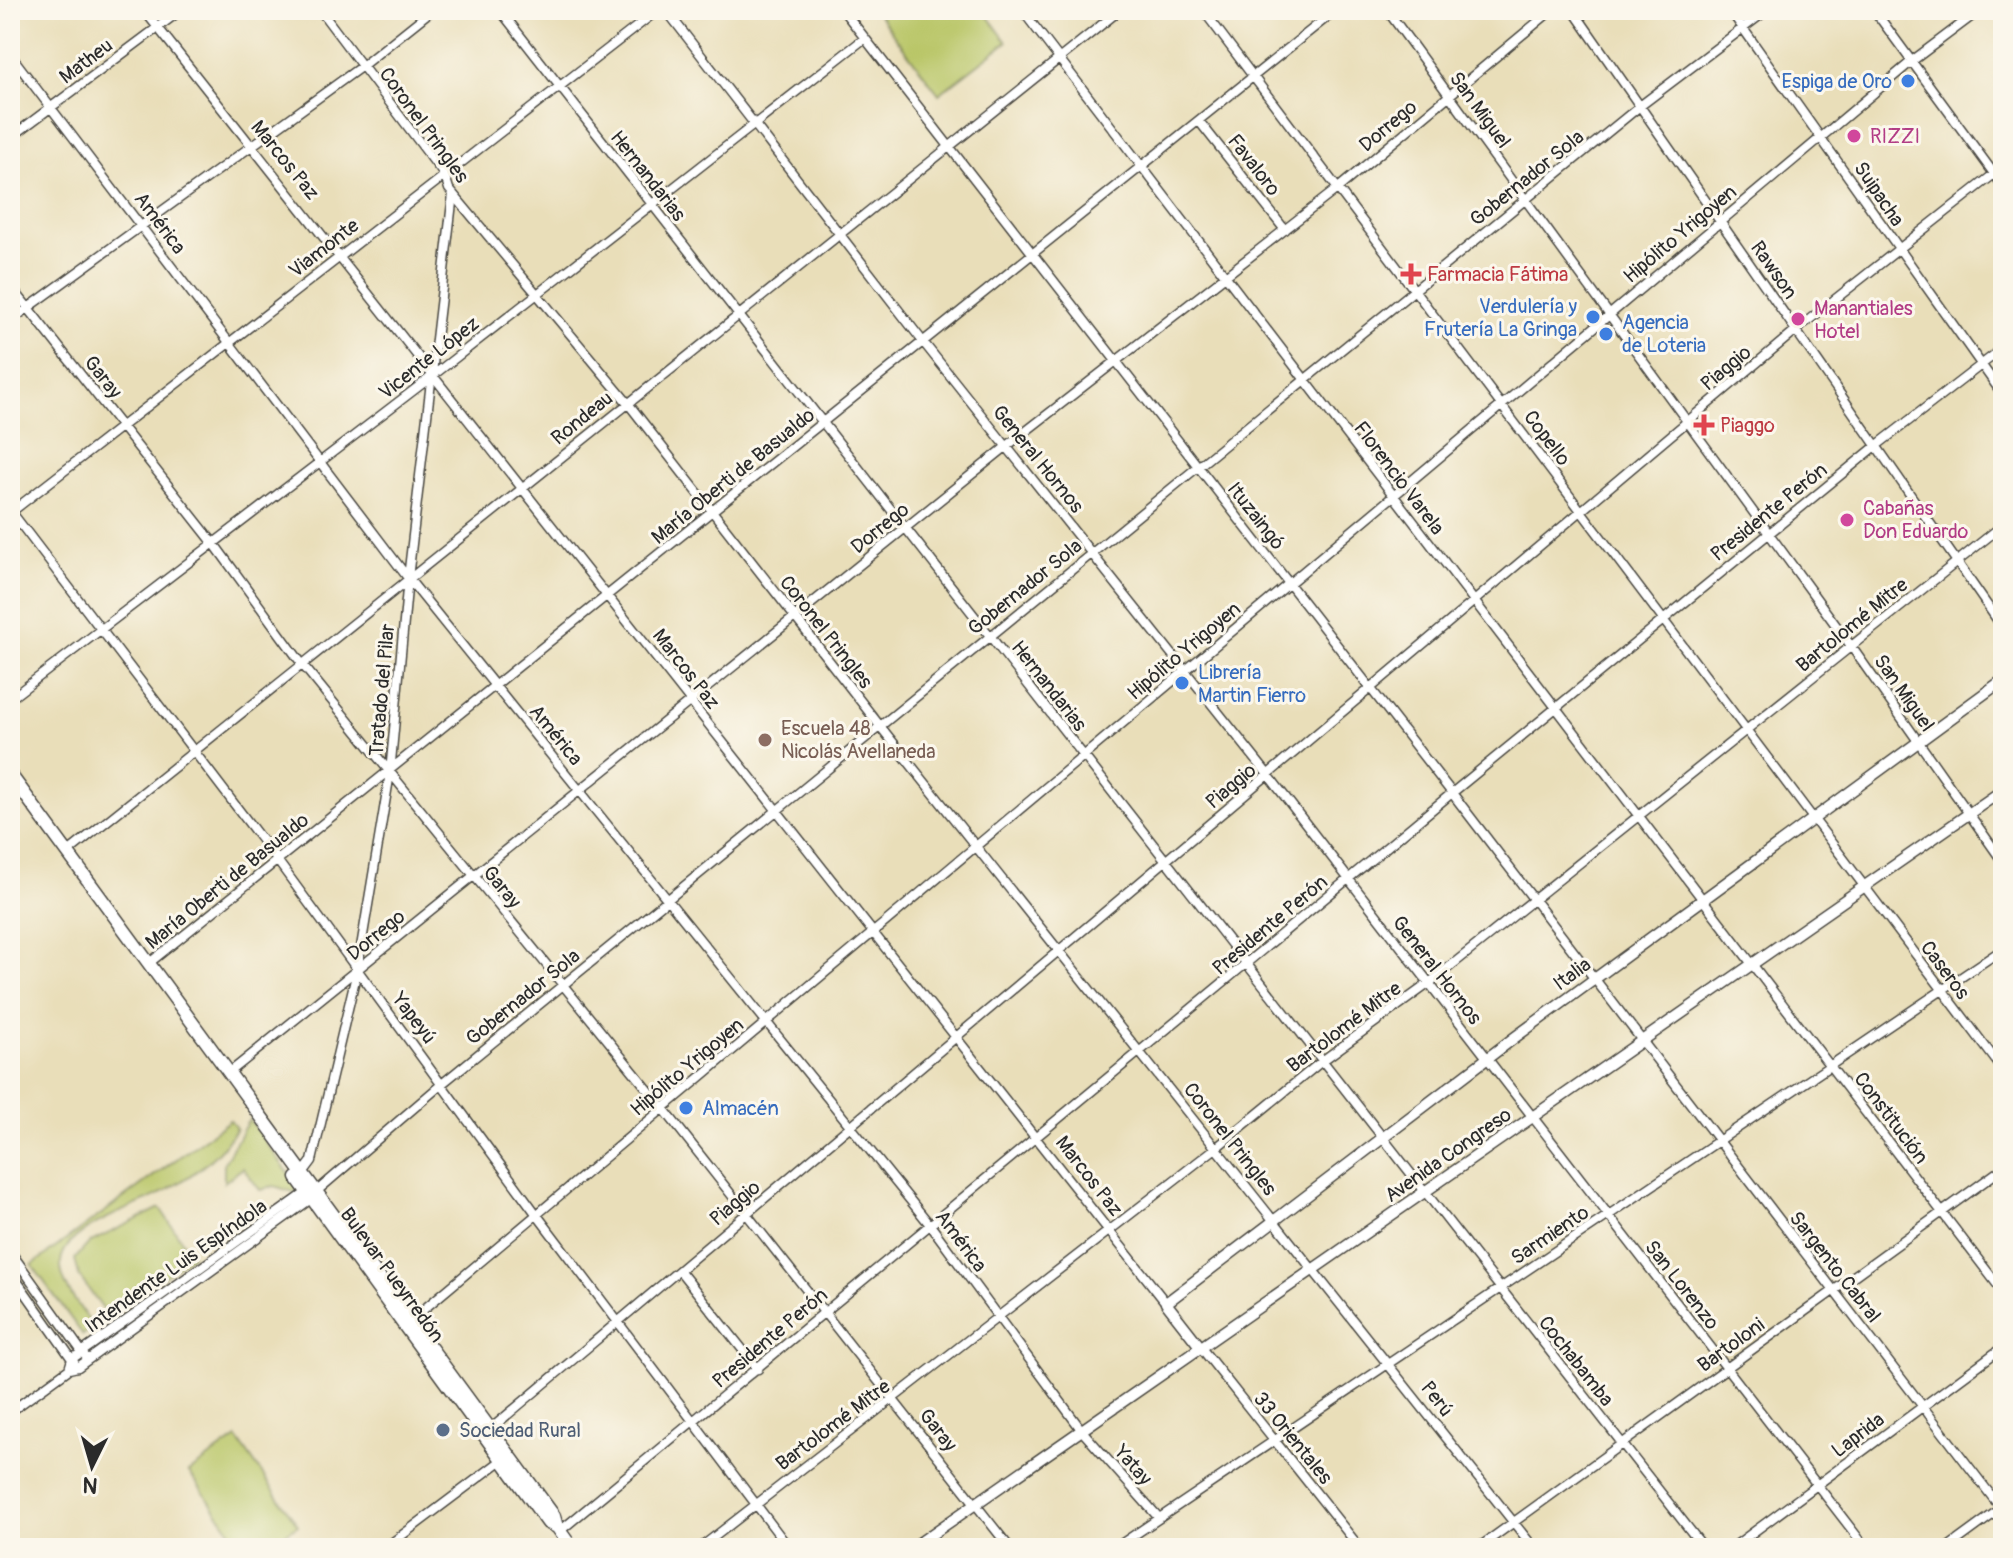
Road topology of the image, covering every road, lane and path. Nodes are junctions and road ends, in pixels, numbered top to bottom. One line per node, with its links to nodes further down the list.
1 (144, 10): 20 (street, Marcos Paz)
2 (181, 10): 20 (street, Matheu)
3 (320, 10): 26 (street, Coronel Pringles)
4 (432, 10): 26 (street)
5 (500, 10): 28 (street, Hernandarias)
6 (658, 10): 28 (street, Viamonte)
7 (666, 10): 33 (street, General Hornos)
8 (843, 10): 22 (street, Ituzaingó)
9 (1022, 10): 24 (street, Florencio Varela)
10 (1120, 10): 24 (street, Rondeau)
11 (1203, 10): 27 (street, Copello)
12 (1336, 10): 27 (street, María Oberti de Basualdo)
13 (1387, 10): 29 (street, San Miguel)
14 (1552, 10): 29 (street, Dorrego)
15 (1573, 10): 30 (street, Rawson)
16 (1730, 10): 21 (street, Suipacha)
17 (1767, 10): 21 (street, Gobernador Sola)
18 (1874, 10): 25 (street)
19 (1980, 10): 25 (street, Hipólito Yrigoyen)
20 (157, 28): 31 (street, Matheu); 36 (street, Marcos Paz)
21 (1743, 28): 30 (street, Gobernador Sola); 34 (street, Suipacha)
22 (865, 38): 33 (street, Vicente López); 37 (street, Ituzaingó)
23 (10, 54): 31 (street, América)
24 (1059, 59): 37 (street, Rondeau); 38 (street, Florencio Varela)
25 (1912, 61): 34 (street, Hipólito Yrigoyen); 40 (street)
26 (362, 66): 36 (street); 41 (street, Coronel Pringles)
27 (1253, 77): 32 (street, María Oberti de Basualdo); 43 (street, Copello)
28 (559, 87): 41 (street, Viamonte); 46 (street, Hernandarias)
29 (1449, 95): 43 (street, Dorrego); 45 (street, San Miguel)
30 (1640, 106): 45 (street, Gobernador Sola); 47 (street, Rawson)
31 (51, 108): 35 (street, Matheu); 48 (street, América)
32 (1199, 121): 38 (street, María Oberti de Basualdo); 49 (street, Favaloro)
33 (755, 124): 46 (street, Vicente López); 50 (street, General Hornos)
34 (1821, 137): 47 (street, Hipólito Yrigoyen); 51 (street, Suipacha)
35 (10, 138)
36 (250, 145): 48 (street); 52 (street, Marcos Paz)
37 (948, 147): 50 (street, Rondeau); 53 (street, Ituzaingó)
38 (1141, 167): 53 (street, María Oberti de Basualdo); 54 (street, Florencio Varela)
39 (2003, 167): 40 (street, Piaggio)
40 (1994, 174): 42 (street); 51 (street, Piaggio)
41 (445, 176): 44 (street, Coronel Pringles); 52 (street, Viamonte)
42 (2003, 186)
43 (1337, 189): 49 (street, Dorrego); 56 (street, Copello)
44 (453, 194): 57 (street, Coronel Pringles); 68 (street, Tratado del Pilar)
45 (1526, 199): 56 (street, Gobernador Sola); 59 (street, San Miguel)
46 (651, 205): 57 (street, Vicente López); 60 (street, Hernandarias)
47 (1720, 221): 59 (street, Hipólito Yrigoyen); 62 (street, Rawson)
48 (143, 226): 58 (street); 63 (street, América)
49 (1285, 230): 54 (street, Dorrego)
50 (840, 233): 60 (street, Rondeau); 64 (street, General Hornos)
51 (1898, 250): 62 (street, Piaggio); 67 (street, Suipacha)
52 (340, 256): 63 (street, Viamonte); 68 (street, Marcos Paz)
53 (1031, 256): 64 (street, María Oberti de Basualdo); 66 (street, Ituzaingó)
54 (1224, 276): 66 (street, Dorrego); 69 (street, Florencio Varela)
55 (10, 285): 58 (street, Garay)
56 (1414, 290): 69 (street, Gobernador Sola); 72 (street, Copello)
57 (535, 294): 68 (street, Vicente López); 71 (street, Coronel Pringles)
58 (28, 307): 61 (street); 75 (street, Garay)
59 (1609, 315): 72 (street, Hipólito Yrigoyen); 73 (street, San Miguel)
60 (736, 316): 71 (street, Rondeau); 74 (street, Hernandarias)
61 (10, 321)
62 (1796, 330): 73 (street, Piaggio); 77 (street, Rawson)
63 (229, 342): 75 (street, Viamonte); 78 (street, América)
64 (924, 343): 74 (street, María Oberti de Basualdo); 76 (street, General Hornos)
65 (2003, 348): 67 (street, Presidente Perón)
66 (1114, 362): 76 (street, Dorrego); 79 (street, Ituzaingó)
67 (1981, 365): 70 (street, Suipacha); 77 (street, Presidente Perón)
68 (431, 377): 78 (street, Vicente López); 80 (street, Marcos Paz); 91 (street, Tratado del Pilar)
69 (1304, 380): 79 (street, Gobernador Sola); 81 (street, Florencio Varela)
70 (2003, 395)
71 (627, 402): 80 (street, Rondeau); 84 (street, Coronel Pringles)
72 (1502, 405): 81 (street, Hipólito Yrigoyen); 82 (street, Copello)
73 (1686, 424): 82 (street, Piaggio); 87 (street, San Miguel)
74 (822, 425): 84 (street, María Oberti de Basualdo); 86 (street, Hernandarias)
75 (121, 426): 83 (street, Viamonte); 88 (street, Garay)
76 (1007, 446): 86 (street, Dorrego); 89 (street, General Hornos)
77 (1876, 446): 87 (street, Presidente Perón); 90 (street, Rawson)
78 (320, 462): 88 (street, Vicente López); 91 (street, América)
79 (1197, 467): 89 (street, Gobernador Sola); 92 (street, Ituzaingó)
80 (521, 487): 91 (street, Rondeau); 93 (street, Marcos Paz)
81 (1393, 496): 92 (street, Hipólito Yrigoyen); 94 (street, Florencio Varela)
82 (1583, 511): 94 (street, Piaggio); 96 (street, Copello)
83 (10, 512): 98 (street, Yapeyú)
84 (713, 512): 93 (street, María Oberti de Basualdo); 95 (street, Coronel Pringles)
85 (2003, 525): 90 (street, Bartolomé Mitre)
86 (904, 528): 95 (street, Dorrego); 99 (street, Hernandarias)
87 (1768, 534): 96 (street, Presidente Perón); 100 (street, San Miguel)
88 (215, 545): 98 (street, Vicente López); 101 (street, Garay)
89 (1092, 553): 99 (street, Gobernador Sola); 102 (street, General Hornos)
90 (1957, 562): 97 (street, Rawson); 100 (street, Bartolomé Mitre)
91 (408, 578): 101 (street, Rondeau); 104 (street, América); 114 (street, Tratado del Pilar)
92 (1288, 584): 102 (street, Hipólito Yrigoyen); 105 (street, Ituzaingó)
93 (607, 598): 104 (street, María Oberti de Basualdo); 107 (street, Marcos Paz)
94 (1474, 603): 105 (street, Piaggio); 108 (street, Florencio Varela)
95 (795, 619): 107 (street, Dorrego); 109 (street, Coronel Pringles)
96 (1664, 619): 108 (street, Presidente Perón); 110 (street, Copello)
97 (2003, 628)
98 (101, 630): 106 (street, Vicente López); 112 (street, Yapeyú)
99 (990, 637): 109 (street, Gobernador Sola); 113 (street, Hernandarias)
100 (1851, 646): 110 (street, Bartolomé Mitre); 111 (street, San Miguel)
101 (302, 664): 112 (street, Rondeau); 114 (street, Garay)
102 (1185, 670): 113 (street, Hipólito Yrigoyen); 115 (street, General Hornos)
103 (2003, 680): 111 (street, Italia)
104 (497, 687): 114 (street, María Oberti de Basualdo); 118 (street, América)
105 (1371, 690): 115 (street, Piaggio); 119 (street, Ituzaingó)
106 (10, 699)
107 (690, 702): 118 (street, Dorrego); 120 (street, Marcos Paz)
108 (1555, 709): 119 (street, Presidente Perón); 122 (street, Florencio Varela)
109 (880, 726): 120 (street, Gobernador Sola); 124 (street, Coronel Pringles)
110 (1746, 729): 122 (street, Bartolomé Mitre); 123 (street, Copello)
111 (1918, 742): 121 (street, San Miguel); 123 (street, Italia)
112 (193, 751): 125 (street, Rondeau); 126 (street, Yapeyú)
113 (1084, 755): 124 (street, Hipólito Yrigoyen); 127 (street, Hernandarias)
114 (390, 773): 126 (street, María Oberti de Basualdo); 129 (street, Garay); 141 (street, Tratado del Pilar)
115 (1269, 776): 127 (street, Piaggio); 130 (street, General Hornos)
116 (12, 780): 125 (main road, Bulevar Pueyrredón)
117 (2003, 790): 121 (street, Avenida Congreso)
118 (580, 791): 129 (street, Dorrego); 133 (street, América)
119 (1452, 793): 130 (street, Presidente Perón); 132 (street, Ituzaingó)
120 (776, 811): 133 (street, Gobernador Sola); 135 (street, Marcos Paz)
121 (1969, 814): 128 (street, San Miguel); 131 (street, Avenida Congreso)
122 (1638, 816): 132 (street, Bartolomé Mitre); 134 (street, Florencio Varela)
123 (1813, 819): 131 (street, Copello); 134 (street, Italia)
124 (976, 846): 135 (street, Hipólito Yrigoyen); 137 (street, Coronel Pringles)
125 (67, 853): 138 (main road, Bulevar Pueyrredón)
126 (277, 860): 138 (street, María Oberti de Basualdo); 141 (street, Yapeyú)
127 (1166, 862): 137 (street, Piaggio); 140 (street, Hernandarias)
128 (2003, 862)
129 (474, 878): 141 (street, Dorrego); 144 (street, Garay)
130 (1348, 881): 140 (street, Presidente Perón); 143 (street, General Hornos)
131 (1863, 887): 139 (street, Avenida Congreso); 145 (street, Caseros)
132 (1533, 899): 142 (street, Ituzaingó); 143 (street, Bartolomé Mitre)
133 (668, 900): 144 (street, Gobernador Sola); 146 (street, América)
134 (1703, 900): 139 (street, Florencio Varela); 142 (street, Italia)
135 (872, 932): 146 (street, Hipólito Yrigoyen); 147 (street, Marcos Paz)
136 (2003, 949): 145 (street, Sarmiento)
137 (1060, 951): 147 (street, Piaggio); 150 (street, Coronel Pringles)
138 (148, 964): 148 (main road, Bulevar Pueyrredón)
139 (1753, 964): 149 (street, Avenida Congreso); 153 (street, Constitución)
140 (1246, 966): 150 (street, Presidente Perón); 152 (street, Hernandarias)
141 (357, 971): 155 (street, Dorrego); 156 (street, Yapeyú); 165 (street, Tratado del Pilar)
142 (1594, 980): 149 (street, Ituzaingó); 151 (street, Italia)
143 (1428, 984): 151 (street, General Hornos); 152 (street, Bartolomé Mitre)
144 (562, 986): 156 (street, Gobernador Sola); 157 (street, Garay)
145 (1940, 991): 153 (street, Sarmiento); 154 (street, Caseros)
146 (766, 1021): 157 (street, Hipólito Yrigoyen); 159 (street, América)
147 (956, 1038): 159 (street, Piaggio); 161 (street, Marcos Paz)
148 (202, 1040): 155 (main road, Bulevar Pueyrredón); 165 (main road, Bulevar Pueyrredón)
149 (1642, 1042): 158 (street, Avenida Congreso); 162 (street, Sargento Cabral)
150 (1141, 1053): 161 (street, Presidente Perón); 163 (street, Coronel Pringles)
151 (1487, 1059): 158 (street, General Hornos); 160 (street, Italia)
152 (1322, 1061): 160 (street, Hernandarias); 163 (street, Bartolomé Mitre)
153 (1830, 1063): 162 (street, Sarmiento); 168 (street, Constitución)
154 (2003, 1070)
155 (230, 1072): 165 (main road, Bulevar Pueyrredón)
156 (443, 1083): 167 (street, Gobernador Sola); 169 (street, Yapeyú)
157 (663, 1108): 169 (street, Hipólito Yrigoyen); 170 (street, Garay)
158 (1532, 1118): 166 (street, Avenida Congreso); 171 (street, San Lorenzo)
159 (851, 1127): 170 (street, Piaggio); 173 (street, América)
160 (1383, 1138): 166 (street, Hernandarias); 172 (street, Italia)
161 (1036, 1139): 173 (street, Presidente Perón); 174 (street, Marcos Paz)
162 (1717, 1140): 171 (street, Sarmiento); 182 (street, Sargento Cabral)
163 (1217, 1147): 172 (street, Coronel Pringles); 174 (street, Bartolomé Mitre)
164 (2003, 1168): 168 (street, Bartoloni)
165 (301, 1176): 167 (main road, Bulevar Pueyrredón)
166 (1426, 1191): 176 (street, Avenida Congreso); 181 (street, Cochabamba)
167 (312, 1195): 187 (main road, Bulevar Pueyrredón); 191 (street, Intendente Luis Espíndola); 193 (street, Intendente Luis Espíndola); 202 (main road, Bulevar Pueyrredón)
168 (1942, 1212): 182 (street, Bartoloni); 183 (street, Constitución)
169 (537, 1215): 187 (street, Hipólito Yrigoyen); 188 (street, Yapeyú)
170 (747, 1215): 178 (street, Piaggio); 185 (street, Garay)
171 (1608, 1215): 181 (street, Sarmiento); 196 (street, San Lorenzo)
172 (1275, 1221): 176 (street, Coronel Pringles); 184 (street, Italia)
173 (931, 1226): 185 (street, Presidente Perón); 186 (street, América)
174 (1108, 1230): 184 (street, Marcos Paz); 186 (street, Bartolomé Mitre)
175 (10, 1251): 179 (street)
176 (1314, 1270): 190 (street, Avenida Congreso); 194 (street, Perú)
177 (10, 1271): 180 (street)
178 (680, 1271): 188 (street, Piaggio); 197 (street)
179 (28, 1277): 180 (street); 191 (street)
180 (19, 1283): 192 (street)
181 (1499, 1289): 194 (street, Sarmiento); 205 (street, Cochabamba)
182 (1832, 1291): 196 (street, Bartoloni); 199 (street, Sargento Cabral)
183 (2003, 1292)
184 (1166, 1303): 190 (street, Marcos Paz)
185 (825, 1313): 197 (street, Presidente Perón); 198 (street, Garay)
186 (998, 1317): 198 (street, Bartolomé Mitre); 203 (street, América)
187 (411, 1320): 202 (main road, Bulevar Pueyrredón)
188 (618, 1323): 201 (street, Yapeyú); 202 (street, Piaggio)
189 (2003, 1347): 199 (street, Laprida)
190 (1202, 1349): 203 (street, Avenida Congreso); 204 (street, 33 Orientales)
191 (82, 1352): 192 (street, Intendente Luis Espíndola); 193 (street)
192 (72, 1359): 195 (street)
193 (87, 1360): 195 (street, Intendente Luis Espíndola)
194 (1389, 1364): 204 (street, Sarmiento); 212 (street, Perú)
195 (73, 1368): 200 (street, Intendente Luis Espíndola)
196 (1726, 1368): 205 (street, Bartoloni); 207 (street, San Lorenzo)
197 (758, 1369): 201 (street, Presidente Perón)
198 (893, 1400): 208 (street, Garay); 209 (street, Bartolomé Mitre)
199 (1922, 1407): 207 (street, Laprida); 210 (street, Sargento Cabral)
200 (10, 1412)
201 (692, 1423): 209 (street, Yapeyú); 213 (street, Presidente Perón)
202 (487, 1432): 206 (main road, Bulevar Pueyrredón)
203 (1083, 1432): 208 (street, Avenida Congreso); 211 (street, Yatay)
204 (1275, 1441): 211 (street, Sarmiento); 221 (street, 33 Orientales)
205 (1622, 1444): 212 (street, Bartoloni); 224 (street, Cochabamba)
206 (506, 1457): 213 (main road, Bulevar Pueyrredón); 214 (street)
207 (1817, 1485): 225 (street, Laprida); 226 (street, San Lorenzo)
208 (976, 1505): 218 (street, Avenida Congreso); 219 (street, Garay)
209 (754, 1506): 216 (street, Bartolomé Mitre); 217 (street, Yapeyú)
210 (2002, 1509): 227 (street)
211 (1159, 1518): 220 (street, Sarmiento)
212 (1514, 1522): 222 (street, Bartoloni); 223 (street, Perú)
213 (558, 1529): 215 (main road, Bulevar Pueyrredón)
214 (385, 1548)
215 (572, 1548)
216 (700, 1548)
217 (789, 1548)
218 (912, 1548)
219 (1010, 1548)
220 (1115, 1548)
221 (1360, 1548)
222 (1478, 1548)
223 (1534, 1548)
224 (1704, 1548)
225 (1732, 1548)
226 (1866, 1548)
227 (1947, 1548)

